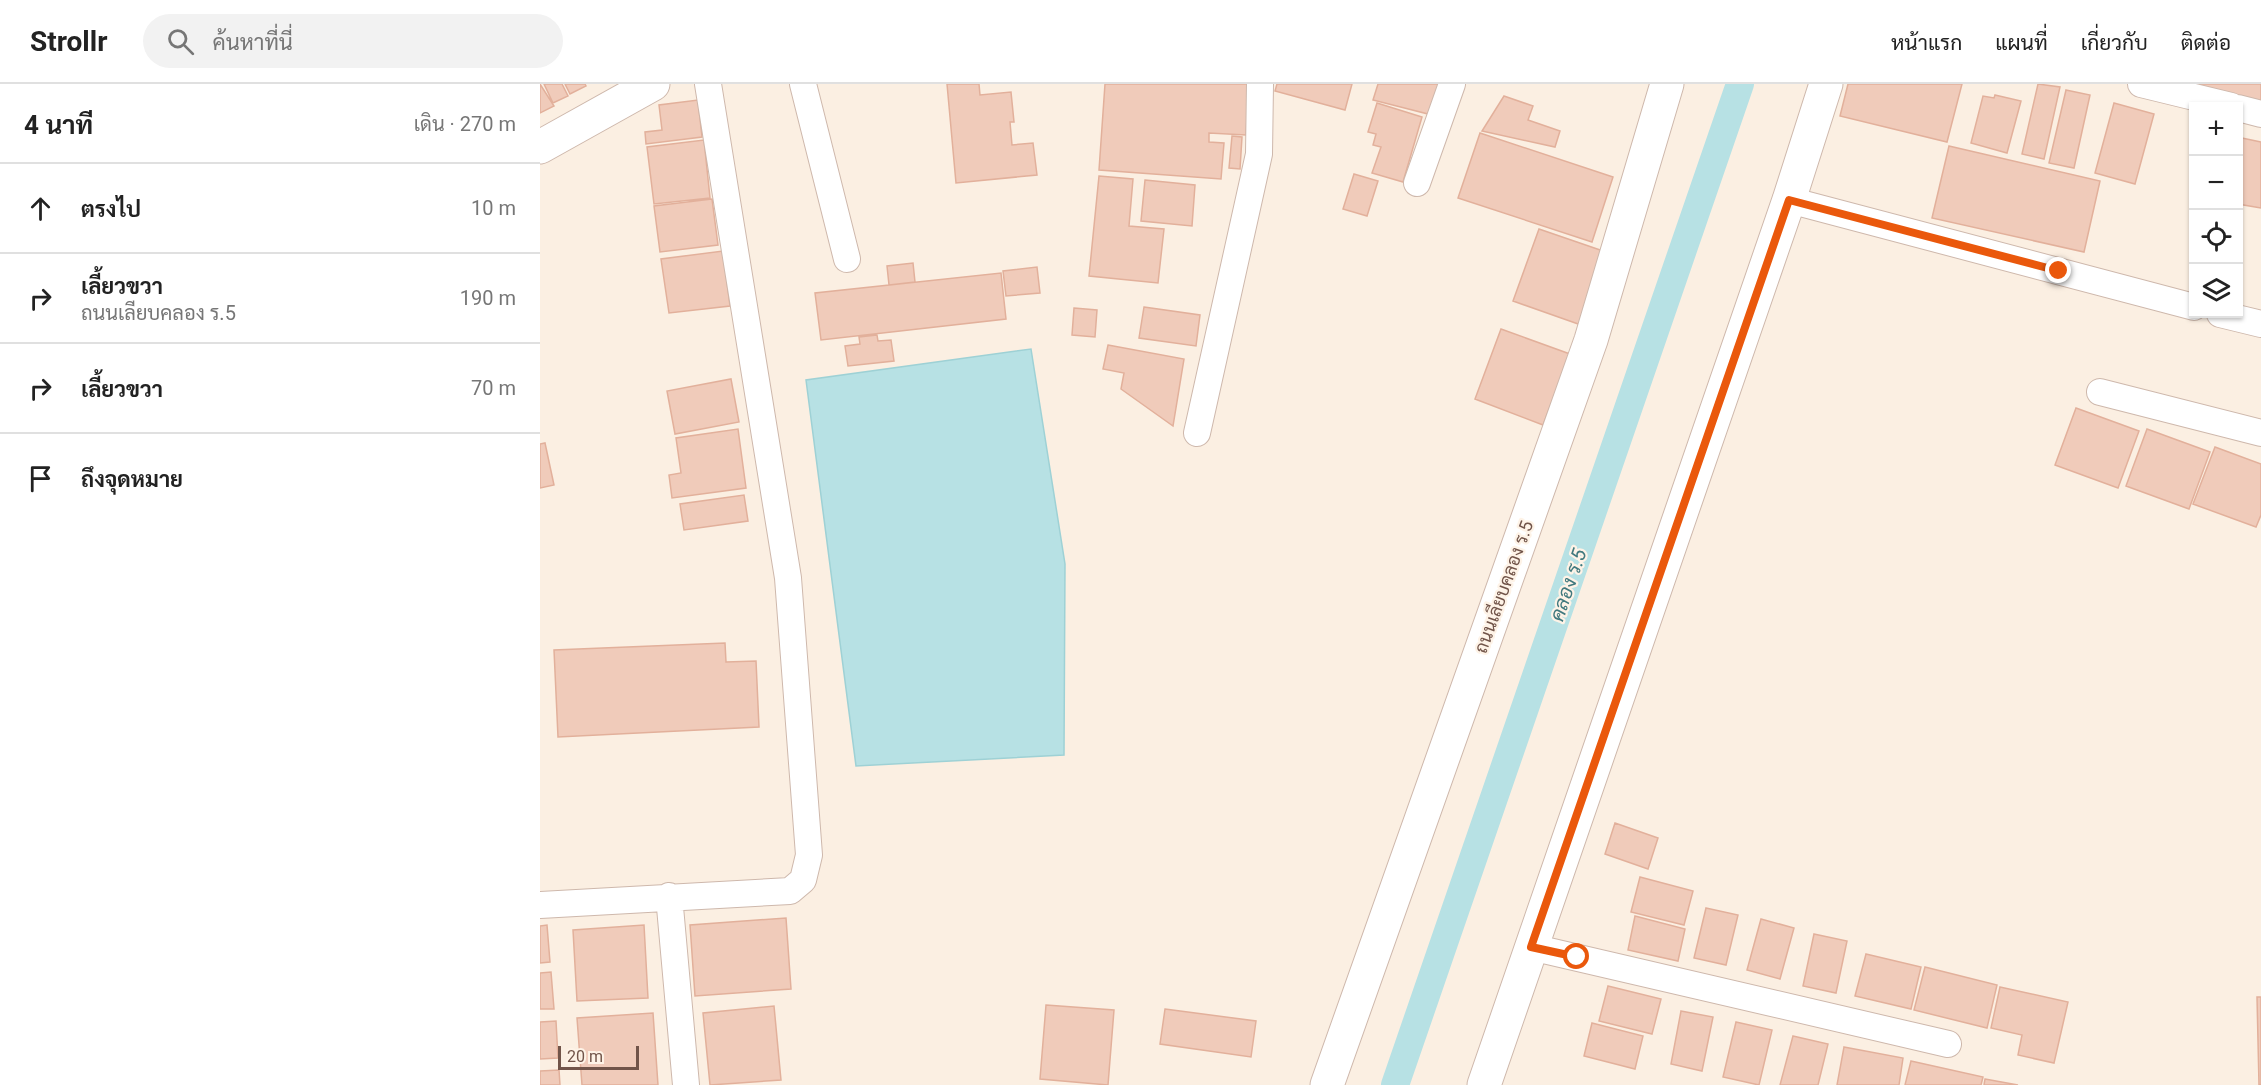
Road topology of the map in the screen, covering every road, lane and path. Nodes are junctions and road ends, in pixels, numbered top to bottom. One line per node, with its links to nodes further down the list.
1 (653, 84): 12 (street)
2 (708, 84): 22 (street)
3 (803, 84): 15 (street)
4 (1260, 84): 20 (street)
5 (1452, 84): 13 (street)
6 (1667, 84): 27 (street, ถนนเลียบคลอง ร.5)
7 (1826, 84): 14 (street)
8 (2141, 84): 9 (street)
9 (2215, 102)
10 (2243, 109): 11 (street)
11 (2261, 114)
12 (540, 147)
13 (1417, 183)
14 (1789, 200): 16 (street); 24 (street)
15 (847, 259)
16 (2189, 305)
17 (2236, 318): 18 (street)
18 (2261, 324)
19 (2100, 392): 21 (street)
20 (1197, 434)
21 (2261, 434)
22 (669, 896): 23 (street); 26 (street)
23 (540, 905)
24 (1531, 947): 25 (street); 28 (street)
25 (1948, 1044)
26 (686, 1085)
27 (1327, 1085)
28 (1484, 1085)

